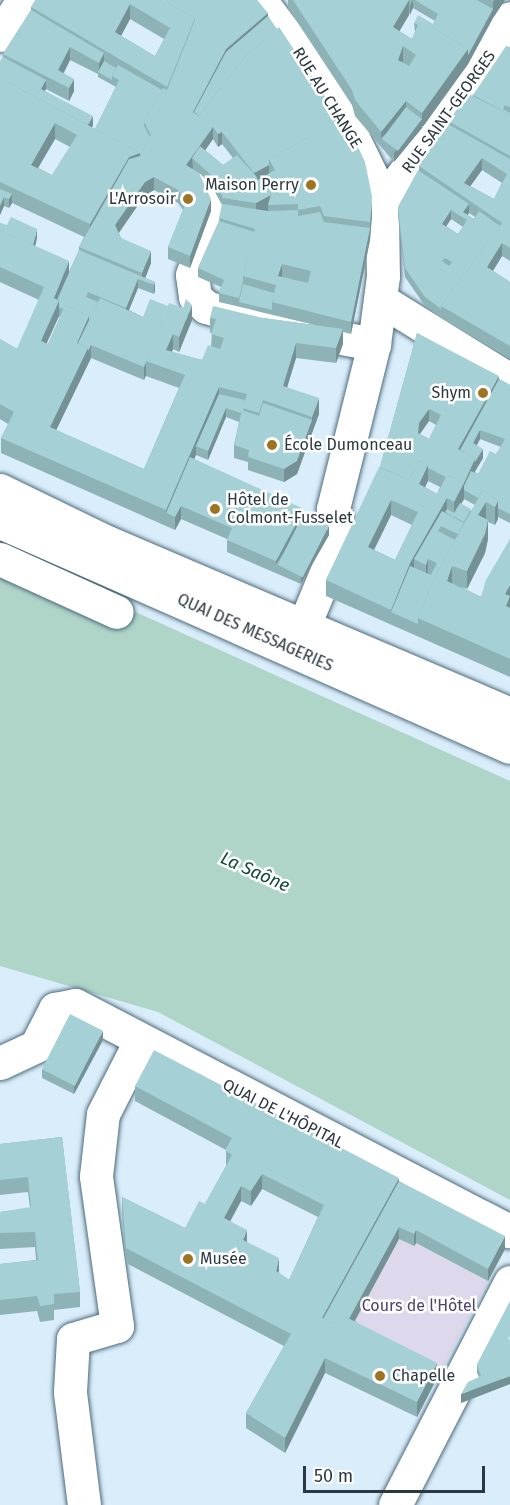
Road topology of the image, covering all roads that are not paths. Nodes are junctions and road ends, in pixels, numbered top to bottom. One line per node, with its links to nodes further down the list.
1 (23, 0): 3 (street)
2 (272, 4): 6 (street, RUE AU CHANGE)
3 (0, 35)
4 (507, 35): 6 (street, RUE SAINT-GEORGES)
5 (193, 175): 8 (street)
6 (381, 202): 7 (street)
7 (381, 300): 8 (street); 9 (street)
8 (374, 345): 14 (street)
9 (510, 380)
10 (0, 490): 14 (street, QUAI DES MESSAGERIES)
11 (0, 522): 16 (street, QUAI DES MESSAGERIES)
12 (0, 559): 13 (street)
13 (117, 612)
14 (305, 623): 15 (street, QUAI DES MESSAGERIES)
15 (510, 714)
16 (510, 747)
17 (140, 1041): 18 (street, QUAI DE L'HÔPITAL); 19 (street, QUAI DE L'HÔPITAL); 21 (street)
18 (0, 1063)
19 (510, 1231)
20 (510, 1282): 22 (street)
21 (84, 1505)
22 (395, 1505)

